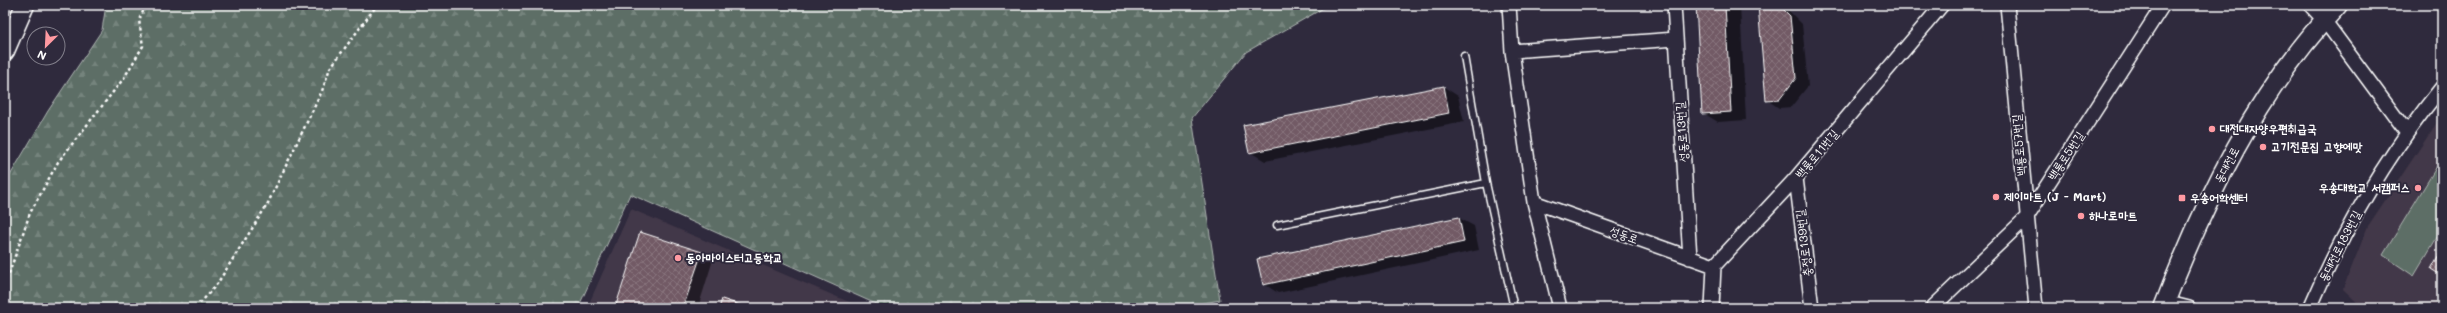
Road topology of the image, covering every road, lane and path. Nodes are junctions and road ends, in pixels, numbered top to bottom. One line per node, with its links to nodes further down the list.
1 (25, 5): 13 (main road)
2 (146, 5): 25 (path)
3 (377, 5): 27 (path)
4 (1510, 5): 14 (street)
5 (1674, 5): 12 (street, 성동로13번길)
6 (1942, 5): 18 (street, 백룡로11번길)
7 (2007, 5): 21 (street, 백룡로57번길)
8 (2163, 5): 21 (street, 백룡로5번길)
9 (2310, 5): 11 (street)
10 (2338, 5): 11 (main road, 동대전로)
11 (2324, 20): 17 (street); 26 (main road, 동대전로)
12 (1676, 39): 14 (street); 23 (street, 성동로13번길)
13 (5, 50)
14 (1512, 51): 20 (street)
15 (1464, 56): 19 (lane)
16 (2442, 87): 17 (street, 동대전로183번길)
17 (2406, 131): 35 (street, 동대전로183번길)
18 (1796, 178): 24 (street, 백룡로11번길); 31 (street, 충정로139번길)
19 (1486, 183): 22 (lane); 28 (lane)
20 (1534, 202): 23 (street, 성동로); 29 (street)
21 (2026, 218): 32 (street, 백룡로5번길); 33 (street, 백룡로57번길)
22 (1277, 225)
23 (1690, 258): 24 (street, 성동로)
24 (1714, 266): 30 (street)
25 (5, 285)
26 (2164, 305): 34 (street, 동대전로)
27 (196, 308)
28 (1514, 308)
29 (1560, 308)
30 (1712, 308)
31 (1812, 308)
32 (1932, 308)
33 (2036, 308)
34 (2189, 308)
35 (2310, 308)

